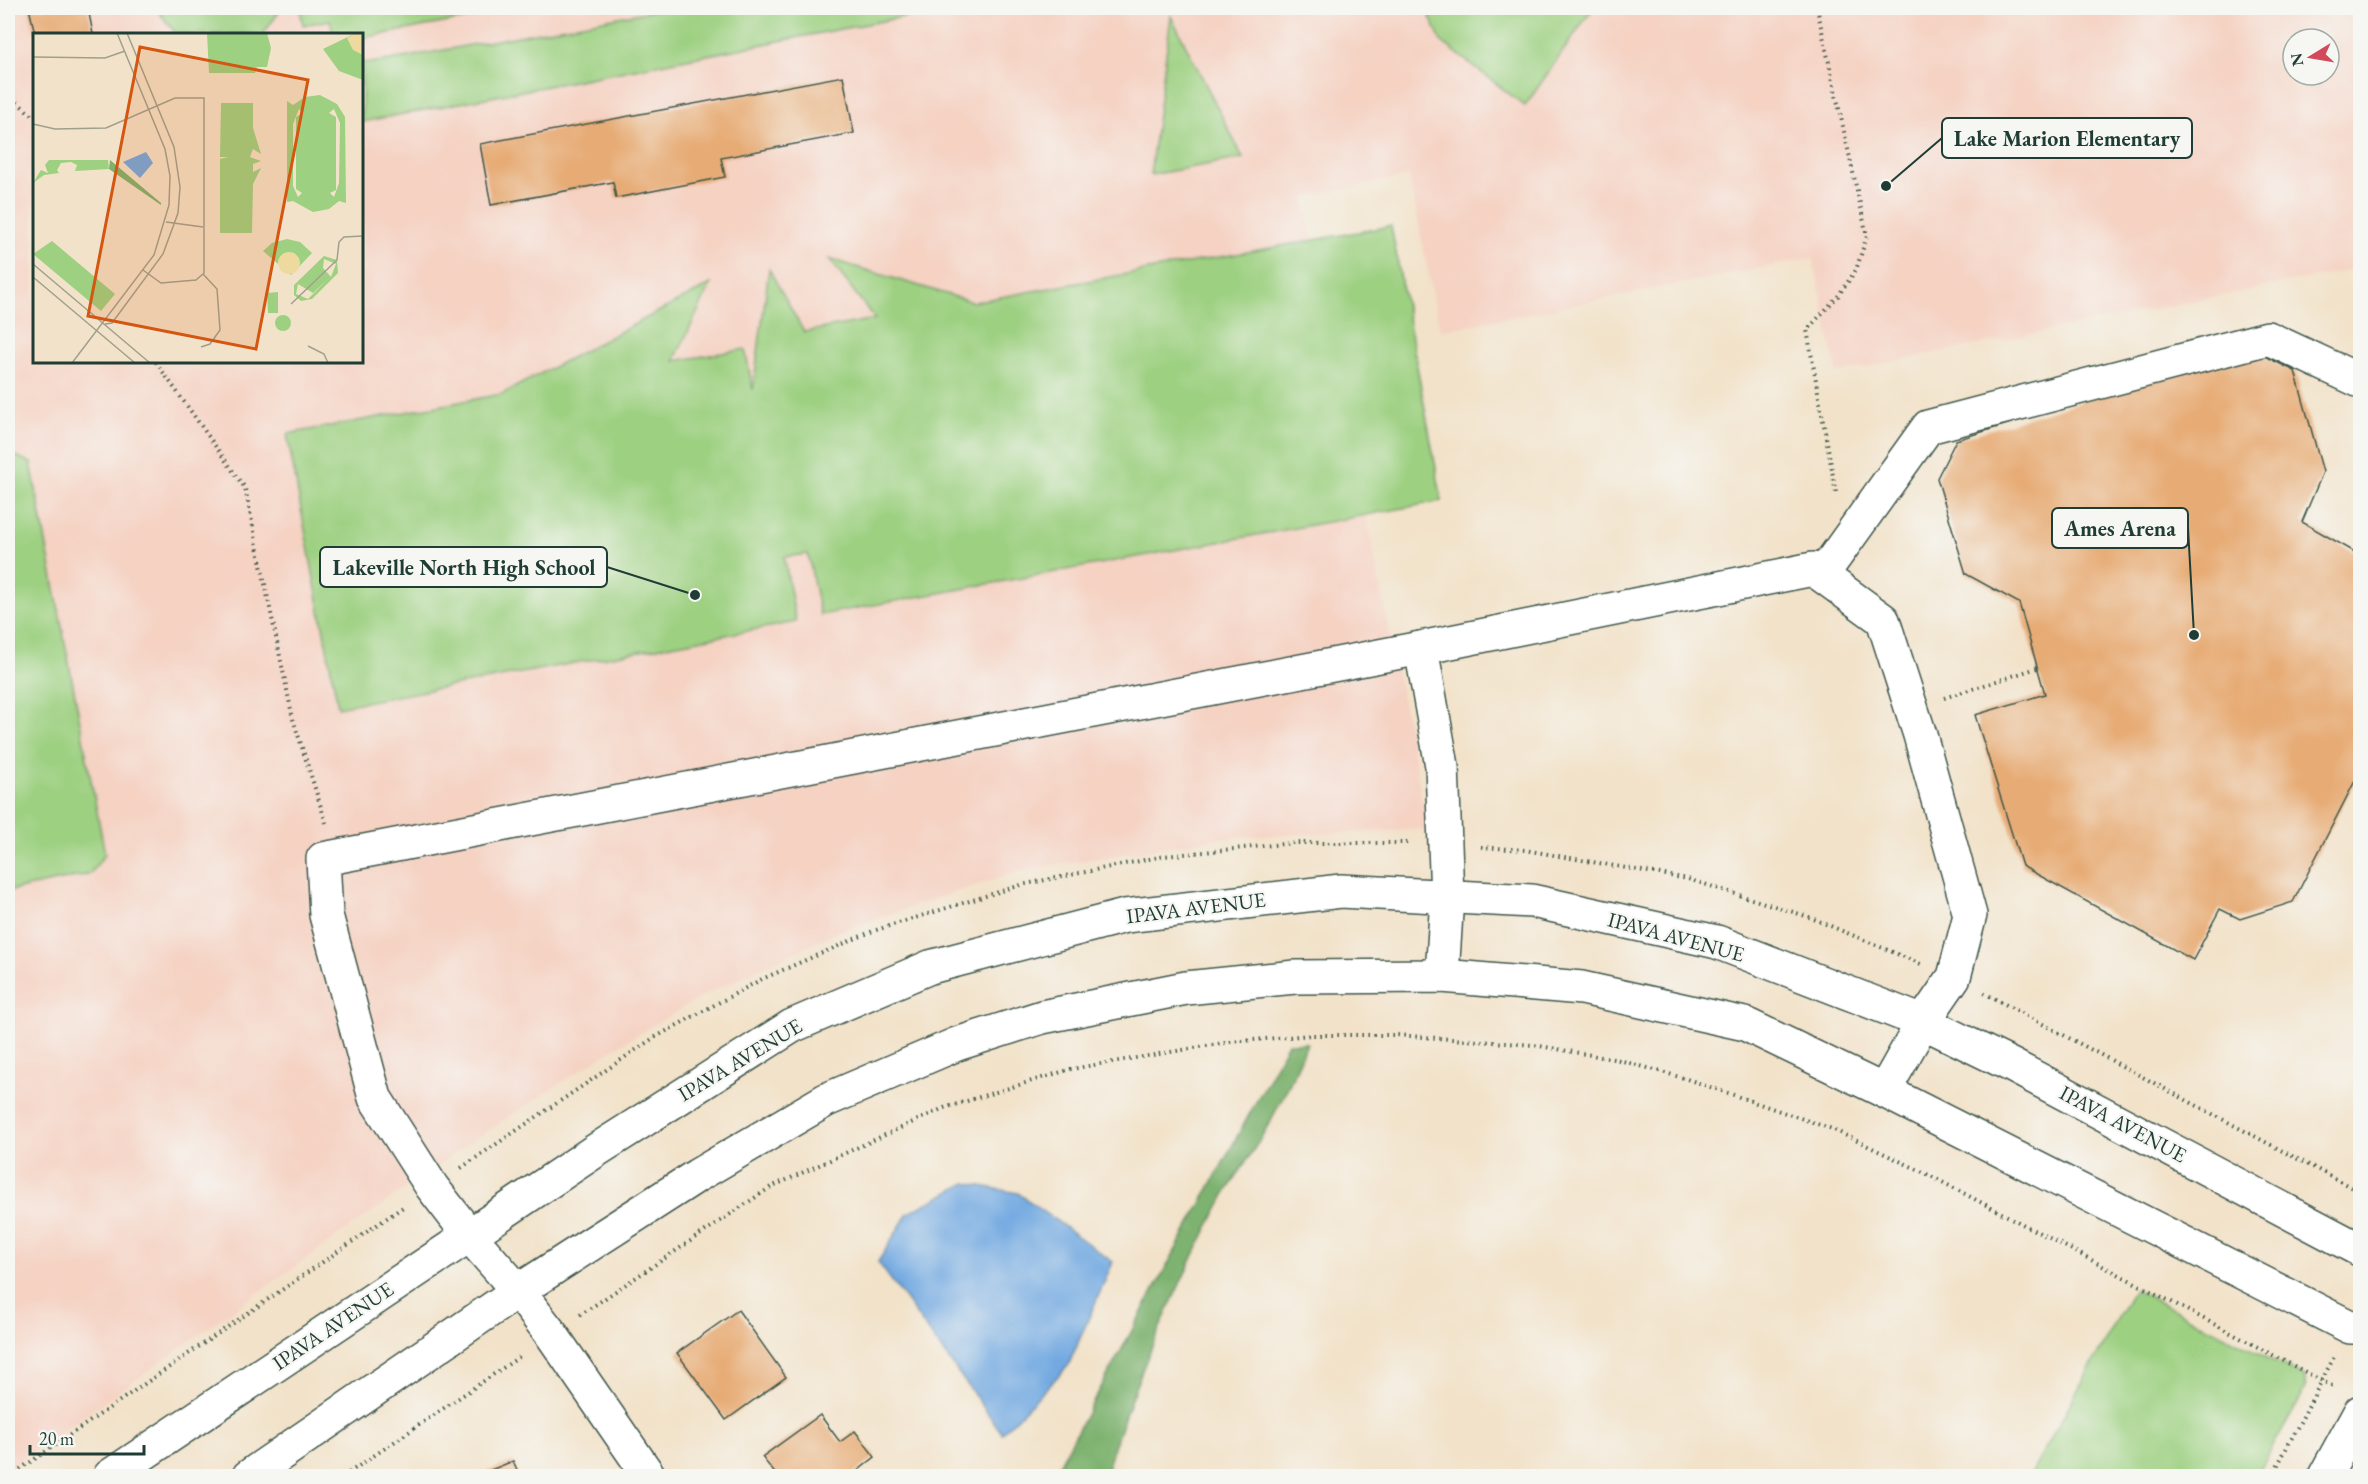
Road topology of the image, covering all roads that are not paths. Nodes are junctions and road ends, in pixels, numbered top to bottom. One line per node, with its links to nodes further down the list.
1 (2361, 381): 2 (street)
2 (1822, 575): 3 (street); 6 (street)
3 (1421, 648): 4 (street); 8 (street)
4 (1447, 897): 5 (street); 6 (street, IPAVA AVENUE); 8 (street, IPAVA AVENUE)
5 (1442, 976): 7 (street); 10 (street)
6 (1923, 1022): 7 (street); 9 (street, IPAVA AVENUE)
7 (1884, 1091): 11 (street)
8 (469, 1235): 10 (street); 13 (street, IPAVA AVENUE)
9 (2361, 1250)
10 (518, 1291): 14 (street); 15 (street)
11 (2355, 1327)
12 (2350, 1402): 16 (street)
13 (110, 1476)
14 (249, 1476)
15 (649, 1476)
16 (2325, 1476)

